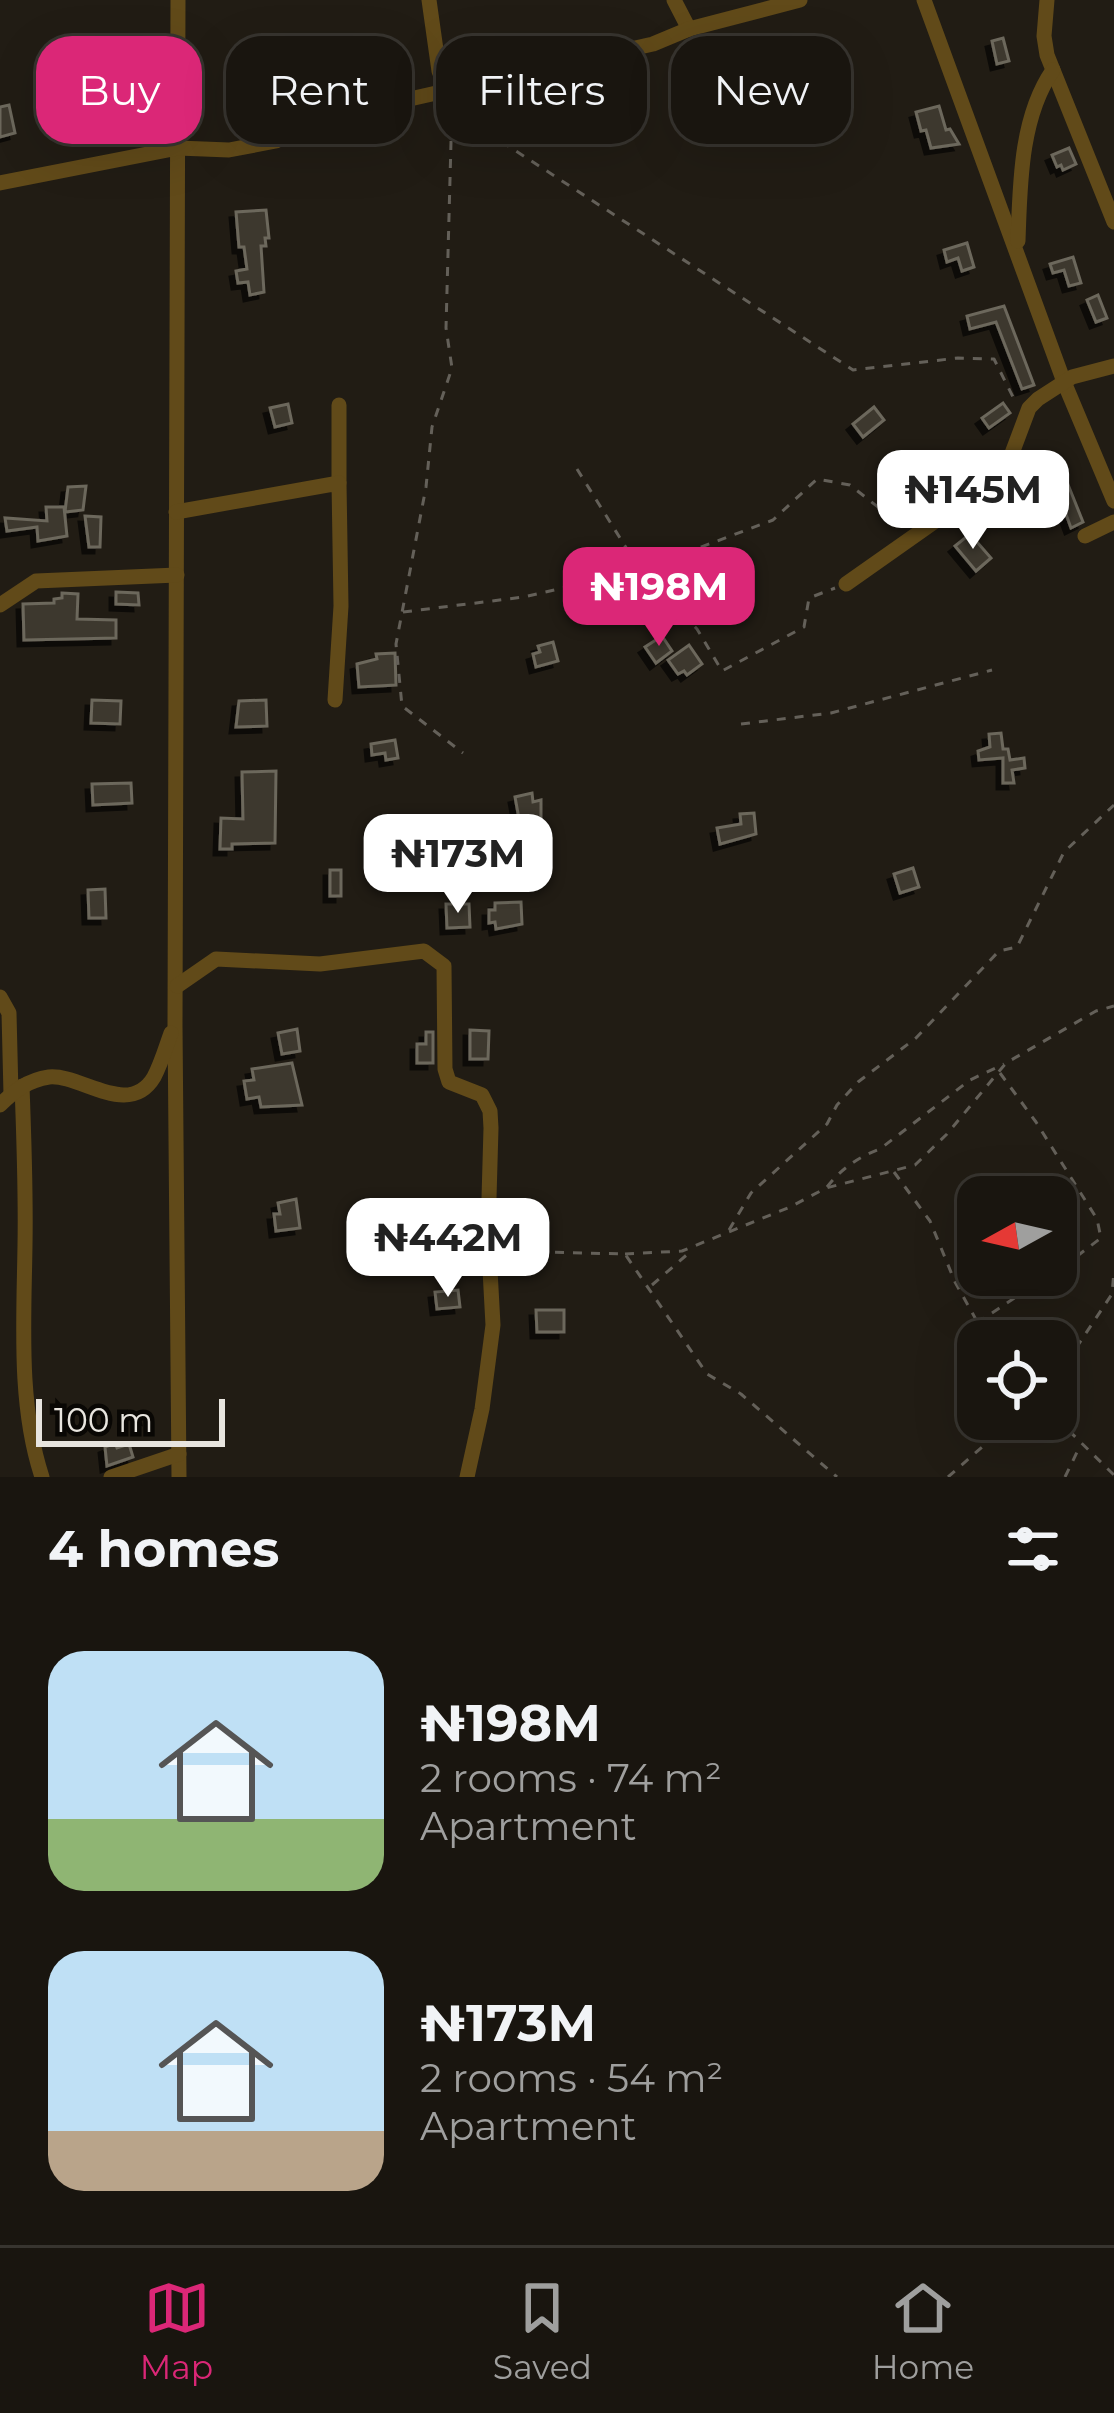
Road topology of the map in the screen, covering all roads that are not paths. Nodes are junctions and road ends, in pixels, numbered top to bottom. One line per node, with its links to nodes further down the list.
1 (178, 0): 12 (street)
2 (429, 0): 9 (street)
3 (674, 0): 7 (street)
4 (800, 0): 7 (street)
5 (924, 0): 15 (street)
6 (1047, 0): 10 (street)
7 (688, 29): 8 (street)
8 (647, 45)
9 (436, 50)
10 (1052, 70): 14 (street); 15 (street)
11 (436, 95): 12 (street)
12 (178, 148): 13 (street); 21 (street)
13 (0, 183)
14 (1114, 222)
15 (1017, 248): 17 (street)
16 (1114, 365): 17 (street)
17 (1064, 382): 20 (street); 25 (street)
18 (339, 405): 19 (street)
19 (338, 483): 21 (street); 27 (street)
20 (1114, 501)
21 (176, 512): 24 (street)
22 (1114, 523): 23 (street)
23 (1085, 536)
24 (177, 575): 26 (street); 28 (street)
25 (846, 584)
26 (0, 605)
27 (335, 700)
28 (177, 986): 30 (street); 36 (street)
29 (0, 997): 31 (street)
30 (175, 1025): 31 (street); 32 (street)
31 (11, 1095): 33 (street)
32 (179, 1454): 34 (street); 35 (street)
33 (42, 1477)
34 (111, 1477)
35 (179, 1477)
36 (467, 1477)

